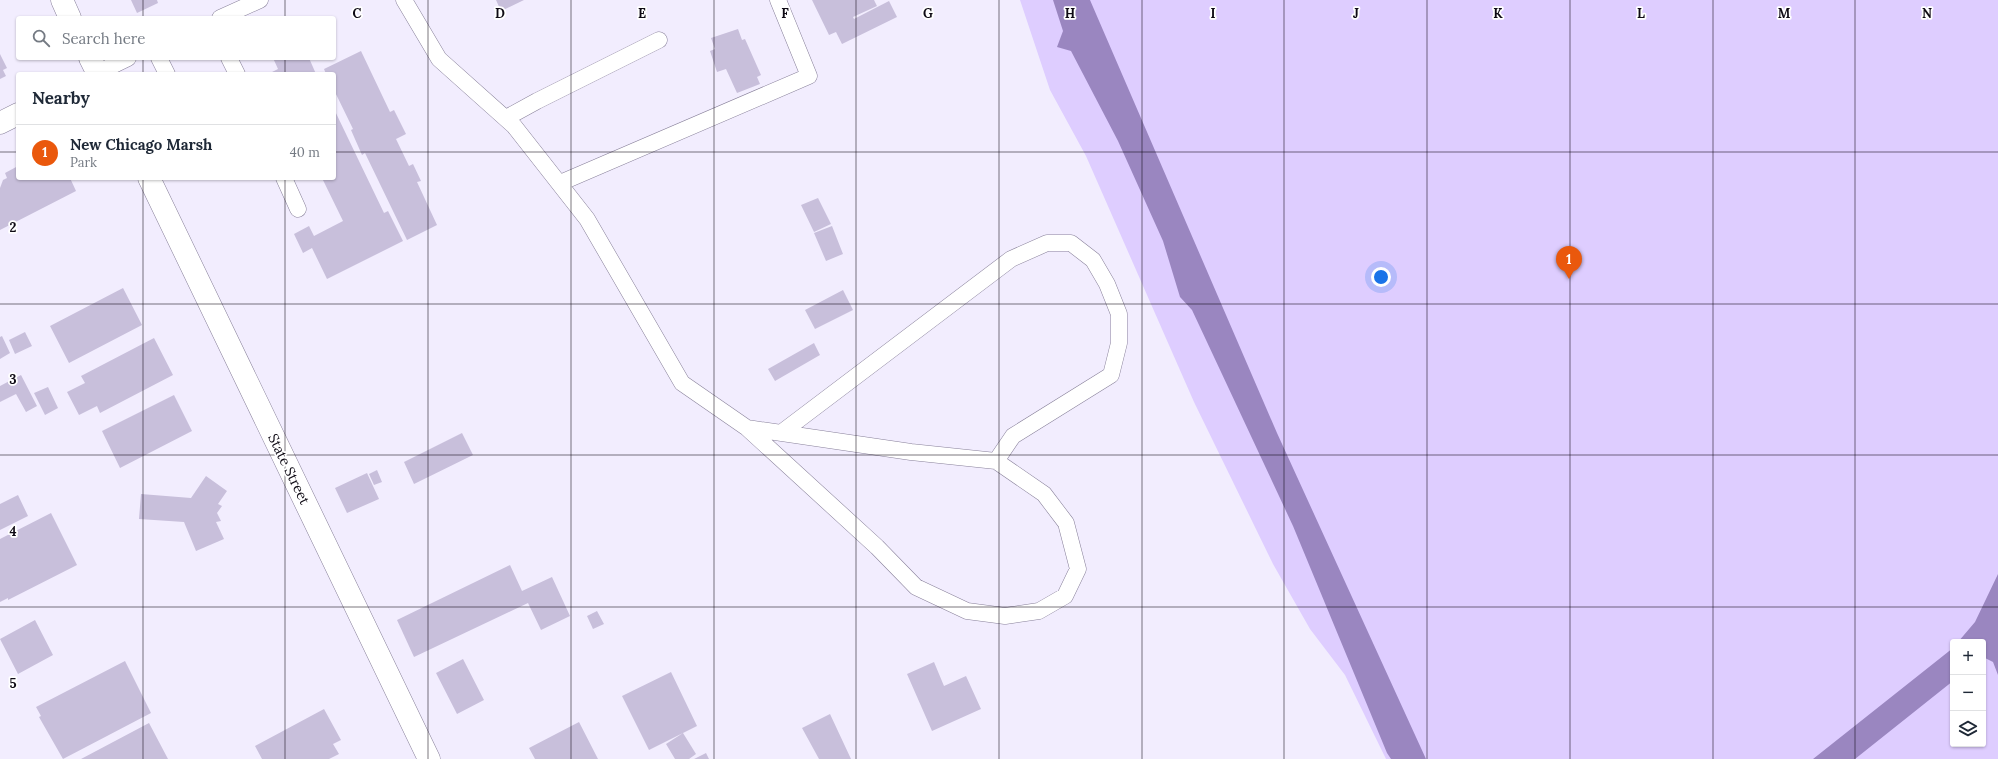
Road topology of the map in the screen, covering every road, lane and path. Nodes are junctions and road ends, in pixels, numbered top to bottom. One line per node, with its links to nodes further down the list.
1 (62, 0): 5 (street)
2 (260, 0): 6 (lane)
3 (404, 0): 15 (lane)
4 (778, 0): 19 (lane)
5 (69, 16)
6 (224, 16)
7 (659, 40): 15 (lane)
8 (122, 60): 11 (lane)
9 (160, 60): 12 (lane)
10 (230, 60): 13 (lane)
11 (95, 70)
12 (166, 72)
13 (236, 72)
14 (16, 115): 16 (street)
15 (506, 118): 19 (lane)
16 (0, 123)
17 (149, 180): 24 (street, State Street)
18 (285, 180): 20 (lane)
19 (560, 183): 21 (lane)
20 (298, 209)
21 (747, 428): 22 (lane); 23 (lane)
22 (781, 433): 23 (lane); 23 (lane)
23 (996, 461)
24 (429, 759)

